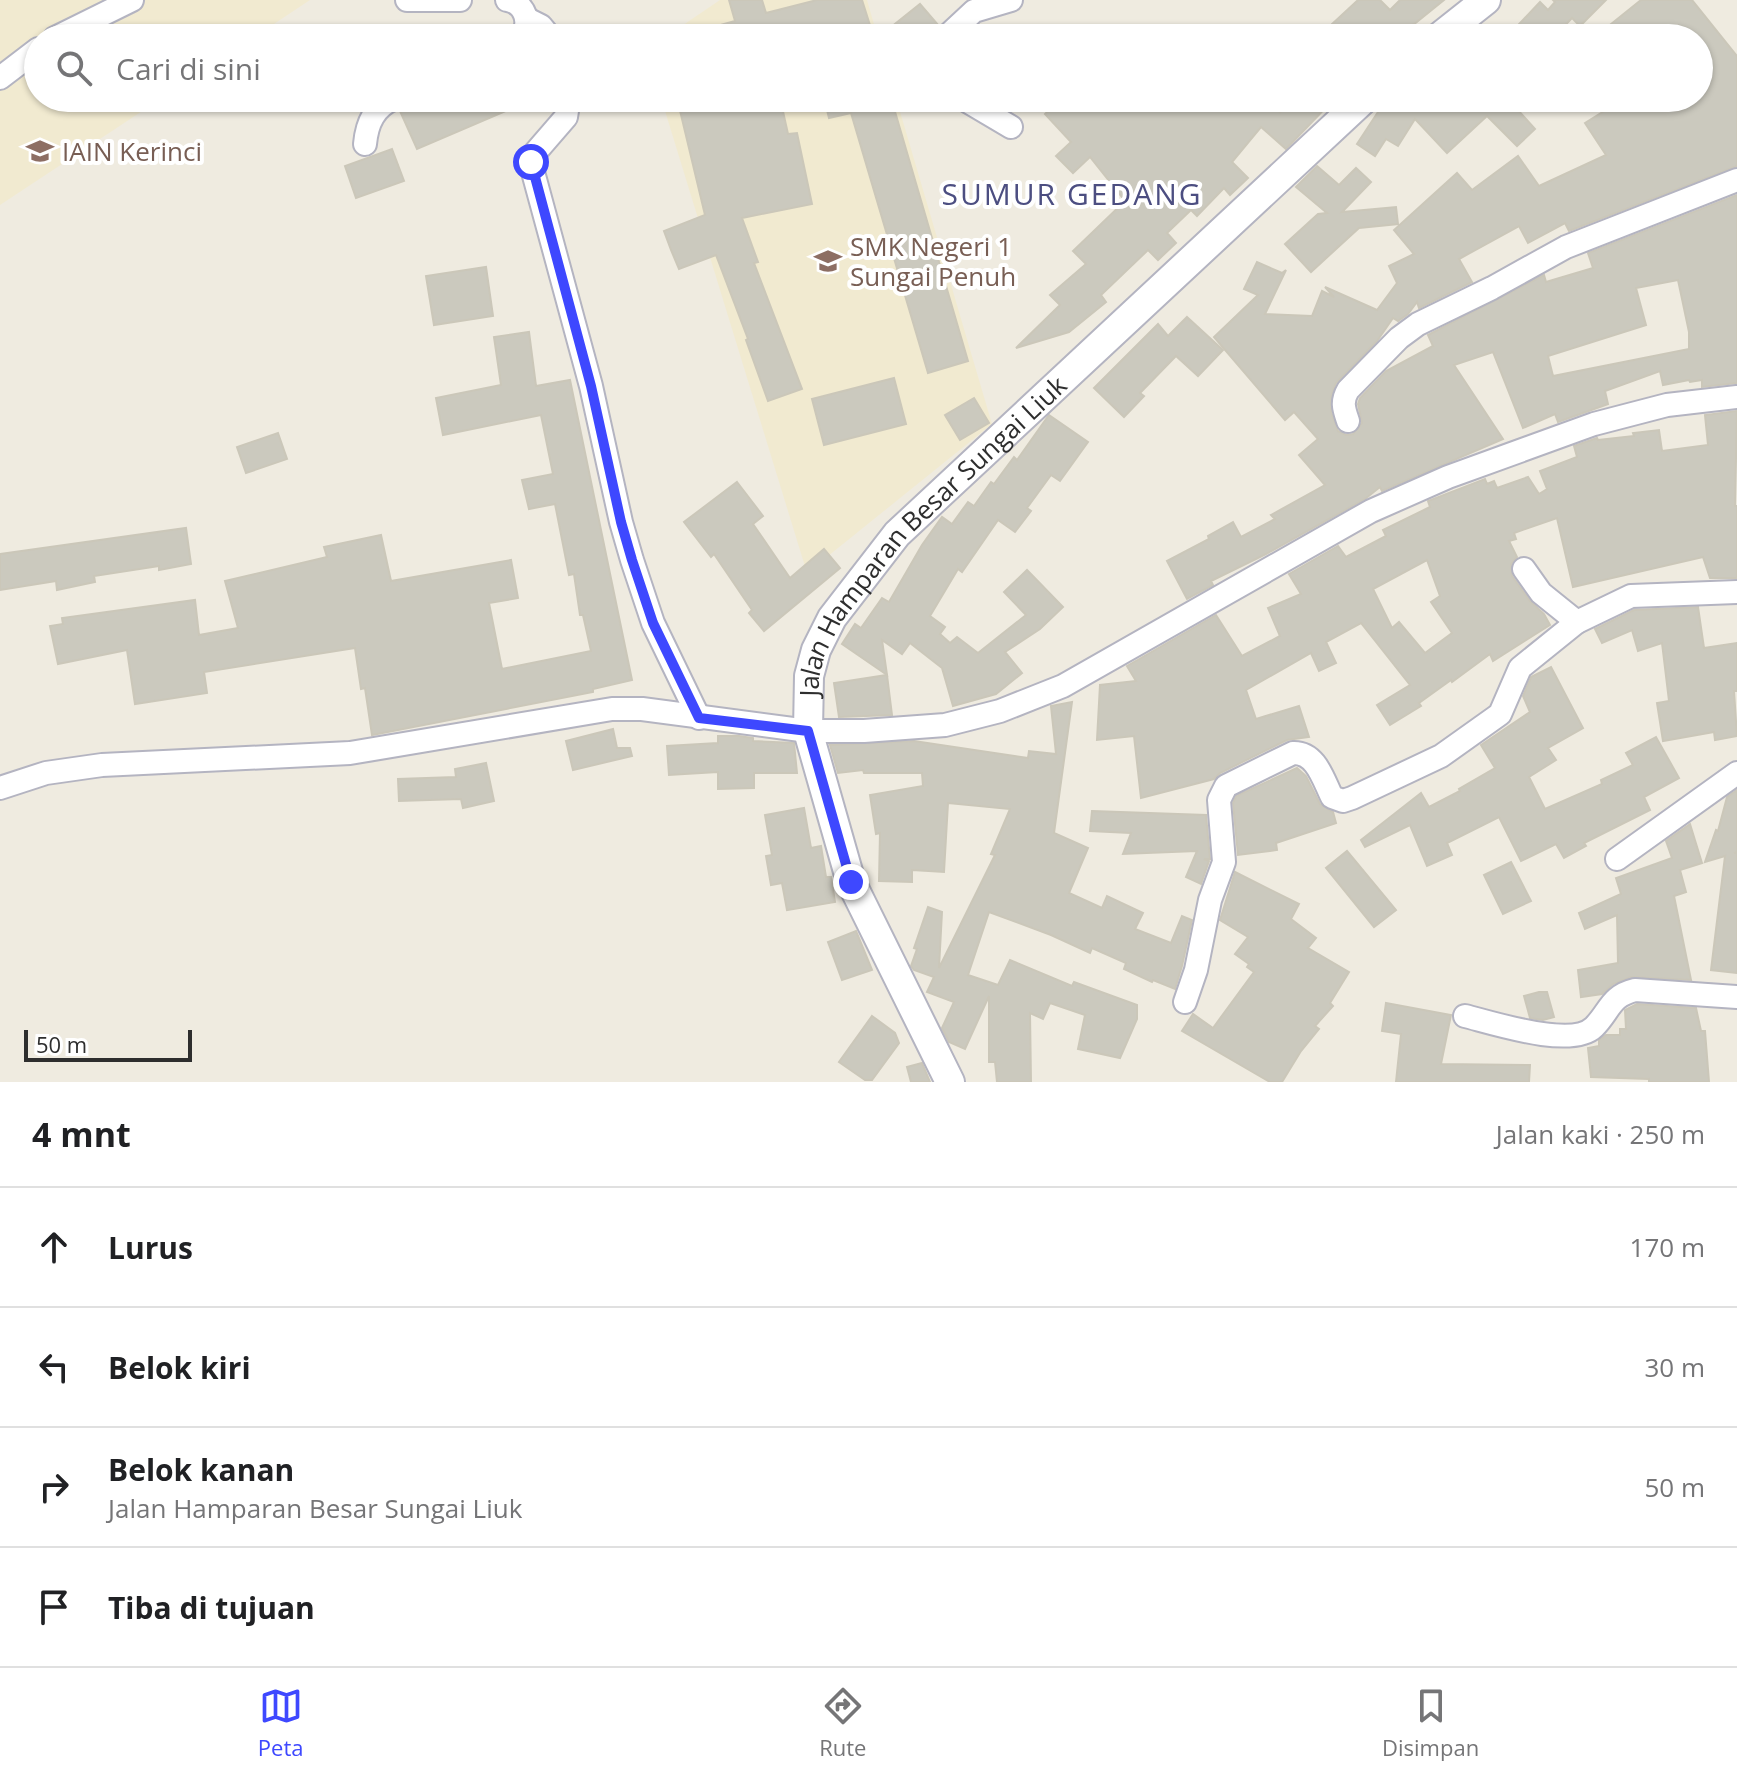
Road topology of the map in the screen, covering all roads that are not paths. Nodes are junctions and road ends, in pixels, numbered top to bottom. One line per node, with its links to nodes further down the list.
1 (132, 0): 7 (street)
2 (407, 0): 3 (street)
3 (460, 0)
4 (507, 0): 8 (street)
5 (1011, 0): 9 (street)
6 (1486, 0): 10 (street)
7 (83, 24)
8 (524, 24)
9 (960, 24)
10 (1456, 24)
11 (24, 60): 12 (street)
12 (0, 78)
13 (375, 112): 18 (street)
14 (567, 112): 25 (street)
15 (986, 112): 17 (street)
16 (1350, 112): 26 (street, Jalan Hamparan Besar Sungai Liuk)
17 (1011, 127)
18 (365, 144)
19 (1737, 180): 21 (street)
20 (1737, 397): 26 (street)
21 (1348, 421)
22 (1524, 569): 24 (street)
23 (1737, 592): 24 (street)
24 (1577, 622): 31 (street)
25 (699, 718): 26 (street); 28 (street)
26 (808, 731): 33 (street, Jalan Hamparan Besar Sungai Liuk)
27 (1737, 773): 29 (street)
28 (0, 788)
29 (1617, 859)
30 (1737, 997): 32 (street)
31 (1185, 1002)
32 (1465, 1016)
33 (950, 1082)

